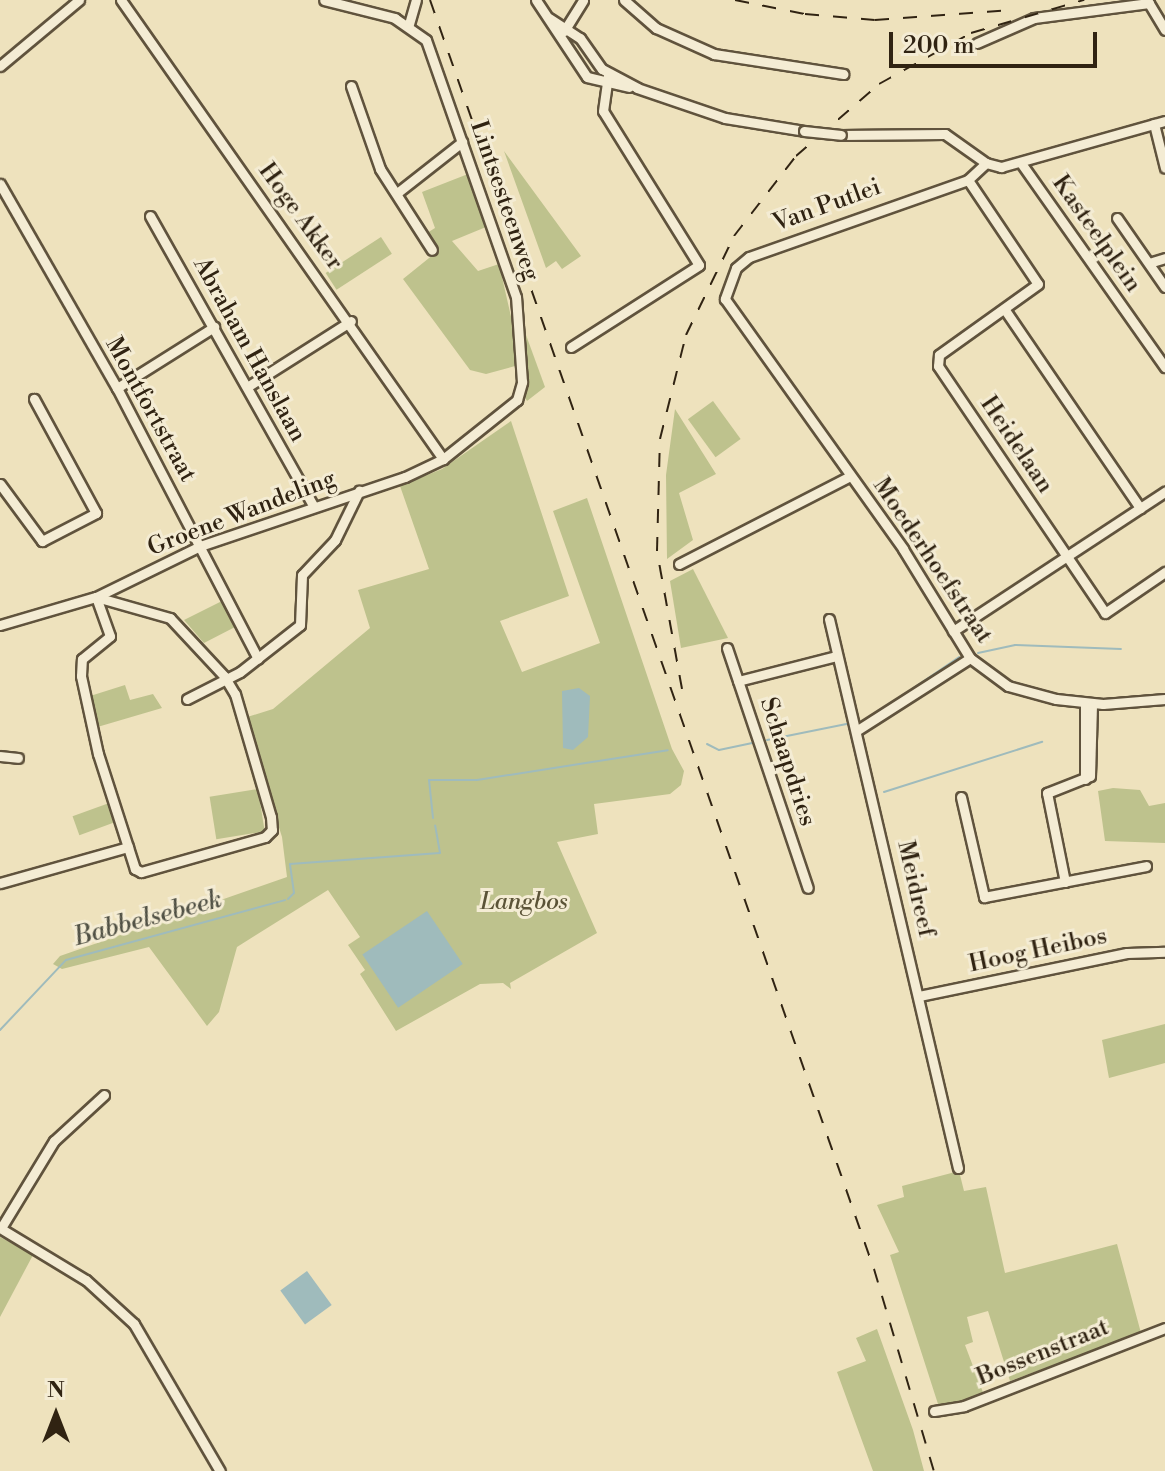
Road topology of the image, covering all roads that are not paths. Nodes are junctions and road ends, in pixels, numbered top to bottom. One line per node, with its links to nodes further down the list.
1 (79, 0): 15 (street)
2 (121, 0): 37 (street, Hoge Akker)
3 (324, 0): 10 (street)
4 (536, 0): 9 (street)
5 (583, 0): 11 (street)
6 (624, 0): 17 (street)
7 (1148, 1): 12 (street); 14 (street)
8 (417, 4): 10 (street)
9 (549, 18): 11 (street); 13 (street)
10 (409, 24): 22 (street, Lintsesteenweg)
11 (566, 28): 13 (street); 16 (street)
12 (1165, 30)
13 (560, 38): 18 (street)
14 (977, 43)
15 (0, 66)
16 (608, 74): 18 (street); 20 (street)
17 (843, 74)
18 (603, 85): 20 (street); 39 (street)
19 (351, 86): 28 (street)
20 (637, 88): 23 (street, bridge)
21 (1160, 123): 24 (street); 25 (street)
22 (462, 142): 28 (street); 41 (street, Lintsesteenweg)
23 (986, 163): 24 (street); 26 (street, Van Putlei)
24 (1021, 163): 40 (street, Kasteelplein)
25 (1165, 168)
26 (968, 180): 35 (street, Van Putlei); 36 (street)
27 (0, 184): 43 (street, Montfortstraat)
28 (397, 193): 31 (street)
29 (150, 216): 38 (street, Abraham Hanslaan)
30 (1117, 218): 33 (street)
31 (432, 250)
32 (1165, 258): 33 (street)
33 (1149, 263): 34 (street)
34 (1165, 287)
35 (725, 299): 46 (street, Moederhoefstraat)
36 (1005, 310): 51 (street); 53 (street, Heidelaan)
37 (351, 321): 42 (street); 45 (street, Hoge Akker)
38 (214, 327): 42 (street, Abraham Hanslaan); 43 (street)
39 (571, 347)
40 (1165, 367)
41 (522, 379): 45 (street, Groene Wandeling)
42 (247, 387): 50 (street, Abraham Hanslaan)
43 (117, 388): 52 (street, Montfortstraat)
44 (34, 399): 47 (street)
45 (443, 459): 48 (street, Groene Wandeling)
46 (850, 476): 54 (street, Moederhoefstraat); 59 (street, Moederhoefstraat)
47 (0, 484)
48 (359, 491): 50 (street, Groene Wandeling); 63 (street)
49 (1165, 492): 51 (street)
50 (313, 505): 52 (street, Groene Wandeling)
51 (1140, 508): 53 (street)
52 (200, 546): 56 (street, Groene Wandeling); 63 (street, Montfortstraat)
53 (1067, 555): 55 (street, Heidelaan); 59 (street)
54 (679, 564)
55 (1165, 572)
56 (96, 597): 58 (street, Groene Wandeling); 64 (street); 73 (street)
57 (829, 619): 61 (street, Meidreef)
58 (0, 625)
59 (953, 631): 62 (street, Moederhoefstraat)
60 (727, 648): 65 (street, Schaapdries)
61 (837, 656): 65 (street); 69 (street, Meidreef)
62 (970, 658): 68 (street, Moederhoefstraat); 69 (street)
63 (258, 659): 64 (street)
64 (224, 676): 66 (street); 73 (street)
65 (738, 681): 77 (street, Schaapdries)
66 (187, 699)
67 (1165, 699): 68 (street, Moederhoefstraat)
68 (1088, 703): 75 (street)
69 (856, 731): 79 (street, Meidreef)
70 (0, 756): 71 (street)
71 (18, 758)
72 (961, 797): 75 (street)
73 (128, 847): 76 (street)
74 (1146, 866): 75 (street)
75 (1065, 882)
76 (0, 883)
77 (808, 888)
78 (1165, 952): 79 (street, Hoog Heibos)
79 (919, 996): 81 (street, Meidreef)
80 (104, 1095): 82 (street)
81 (958, 1168)
82 (0, 1228): 85 (street)
83 (1165, 1328): 84 (street, Bossenstraat)
84 (934, 1411)
85 (220, 1471)

